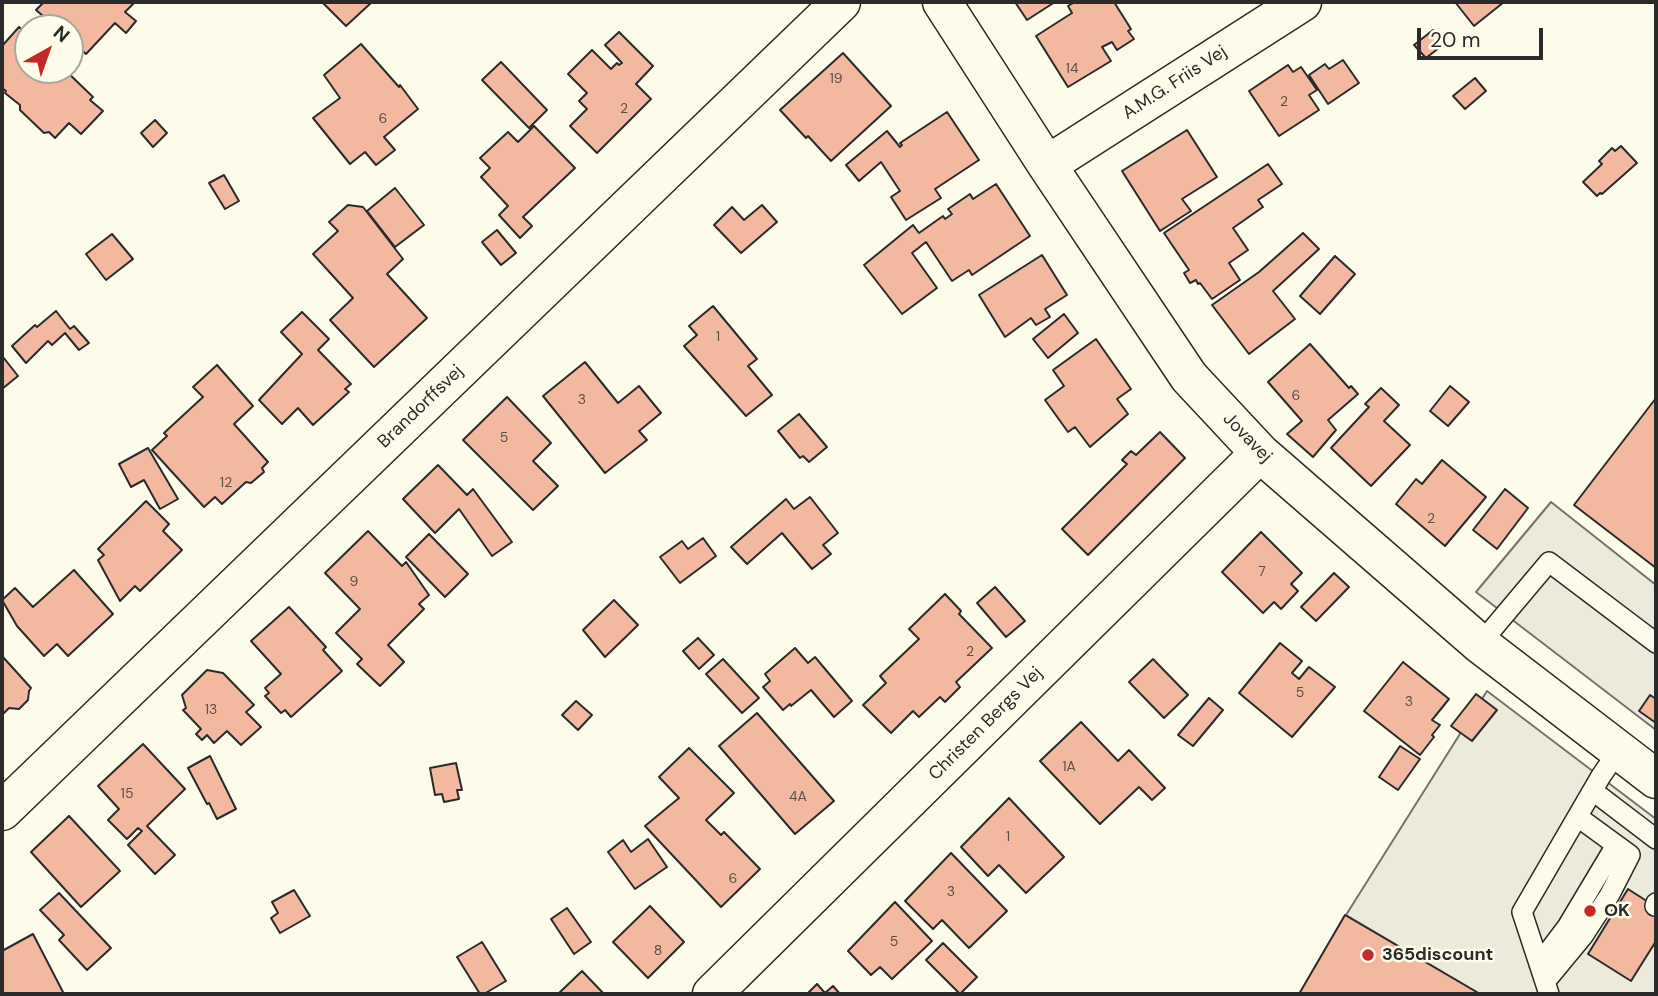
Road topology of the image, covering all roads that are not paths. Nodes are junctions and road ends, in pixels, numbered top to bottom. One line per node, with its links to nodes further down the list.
1 (841, 2): 11 (street, Brandorffsvej)
2 (942, 2): 4 (street, Jovavej)
3 (1302, 2): 4 (street, A.M.G. Friis Vej)
4 (1047, 165): 5 (street, Jovavej)
5 (1260, 453): 7 (street, Jovavej); 15 (street, Christen Bergs Vej)
6 (1656, 643): 7 (lane)
7 (1480, 644): 8 (street, Jovavej)
8 (1619, 750): 9 (street, Jovavej); 10 (lane)
9 (1656, 779)
10 (1593, 791): 12 (lane); 13 (lane)
11 (2, 811)
12 (1578, 817): 14 (lane); 14 (lane)
13 (1656, 839)
14 (1545, 980)
15 (712, 994)

